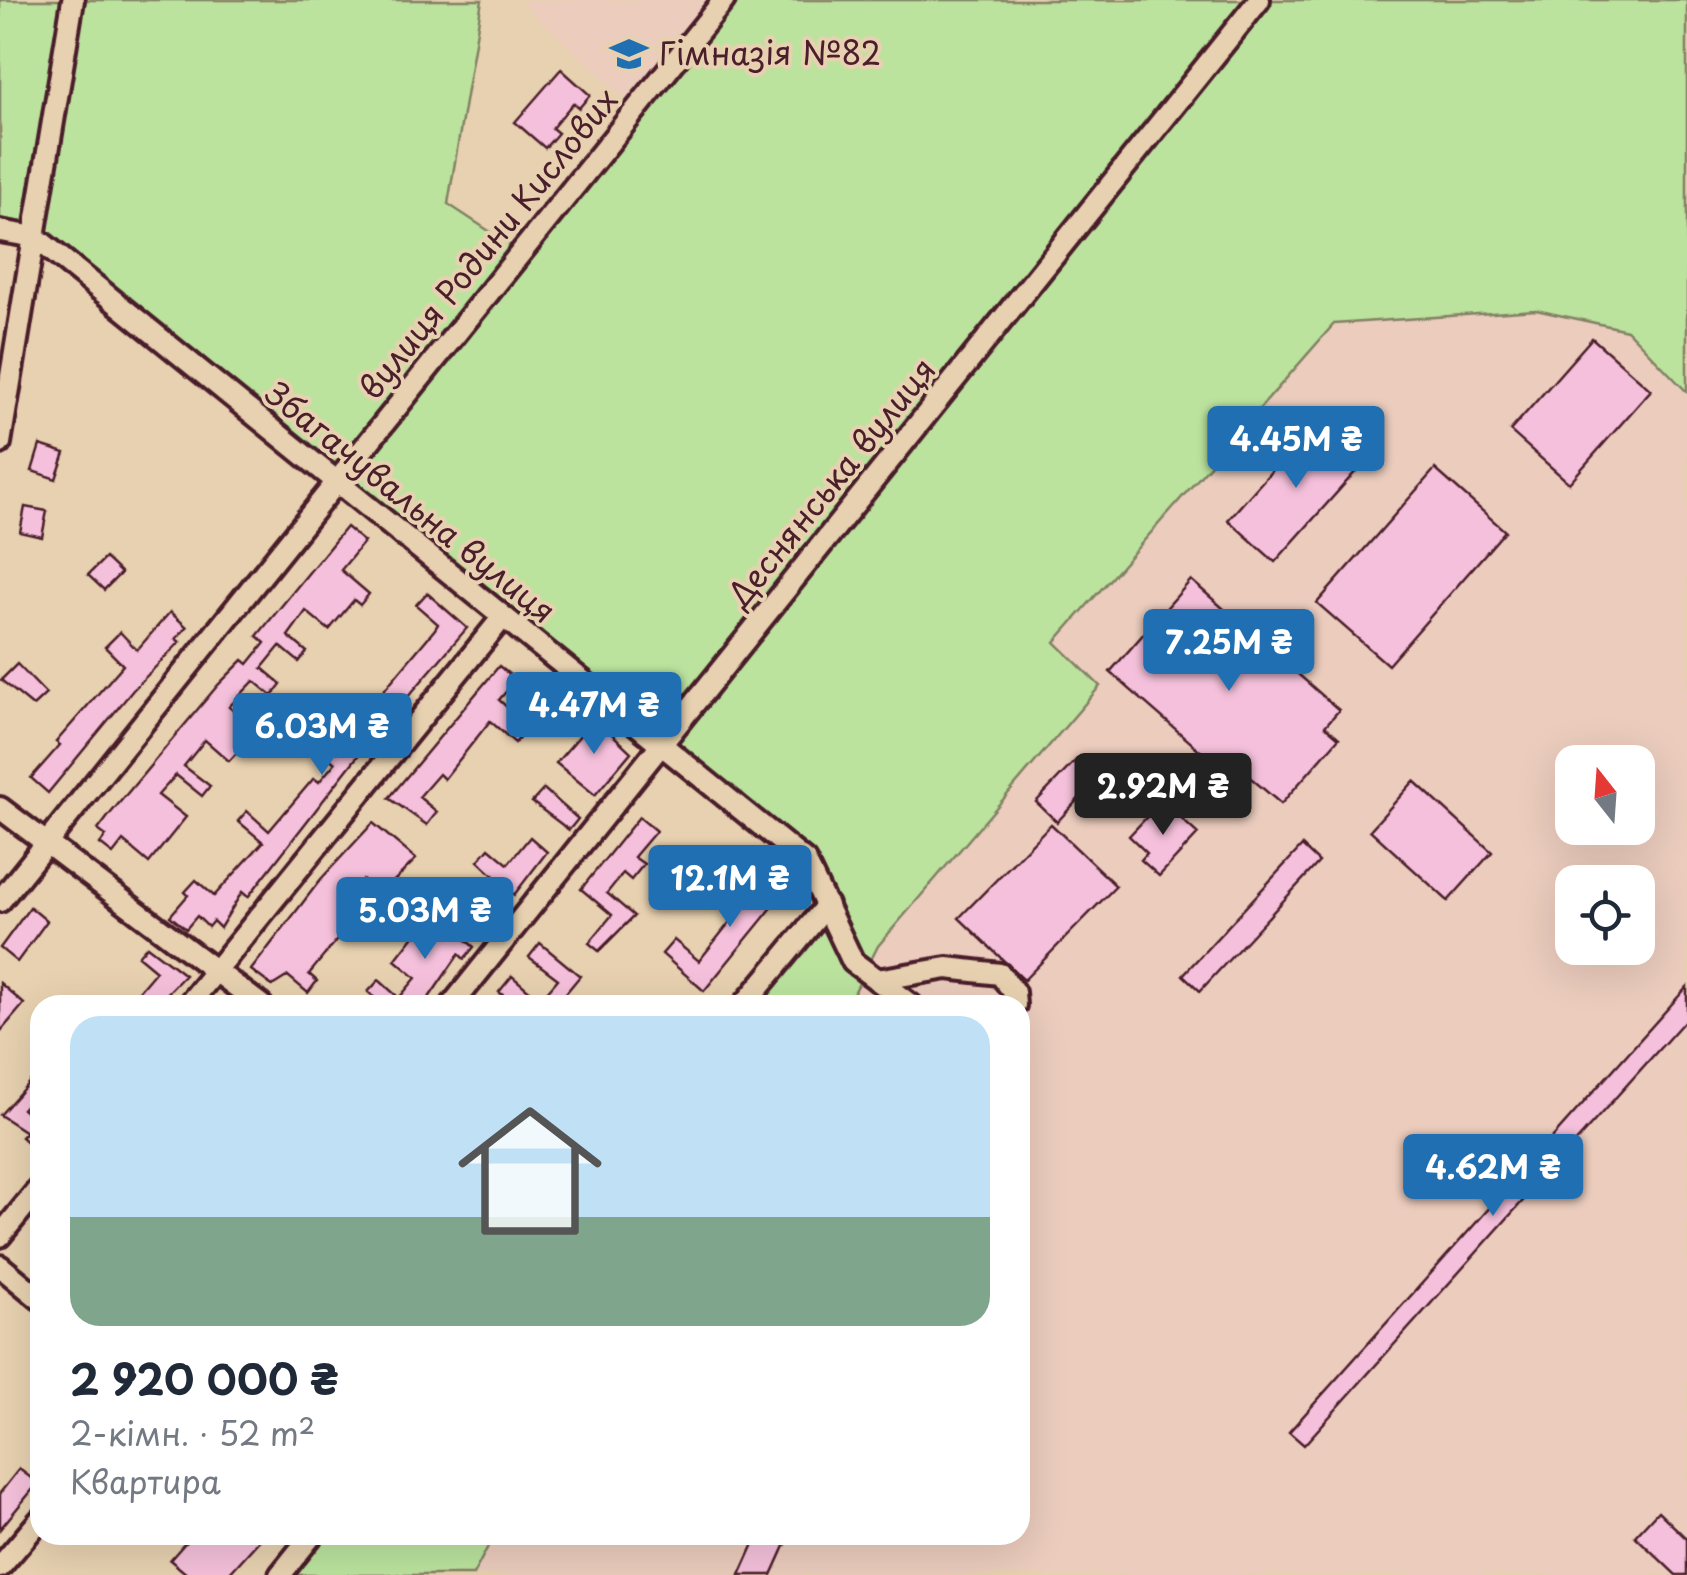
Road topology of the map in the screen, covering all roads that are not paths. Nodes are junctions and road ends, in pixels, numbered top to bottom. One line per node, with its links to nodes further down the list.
1 (72, 0): 5 (street)
2 (724, 0): 7 (street, вулиця Родини Кислових)
3 (1259, 0): 9 (street, Деснянська вулиця)
4 (0, 231): 5 (street, Збагачувальна вулиця)
5 (35, 237): 6 (street); 7 (street, Збагачувальна вулиця)
6 (0, 443)
7 (337, 482): 8 (street, Збагачувальна вулиця); 11 (street, вулиця Родини Кислових)
8 (503, 617): 9 (street, Збагачувальна вулиця); 14 (street)
9 (660, 745): 13 (street, Збагачувальна вулиця); 18 (street, Деснянська вулиця)
10 (0, 808): 11 (street)
11 (47, 843): 12 (street, вулиця Родини Кислових); 14 (street)
12 (0, 901)
13 (827, 905): 15 (street, Збагачувальна вулиця); 19 (street)
14 (216, 971): 16 (street); 17 (street)
15 (877, 980): 20 (street, Збагачувальна вулиця); 21 (street)
16 (196, 995)
17 (248, 995)
18 (460, 995)
19 (752, 995)
20 (897, 995)
21 (1014, 995)
22 (30, 1199): 23 (street)
23 (0, 1236)
24 (0, 1266): 25 (street)
25 (30, 1291)
26 (30, 1532): 28 (street)
27 (304, 1545): 29 (street)
28 (0, 1567)
29 (280, 1575)

